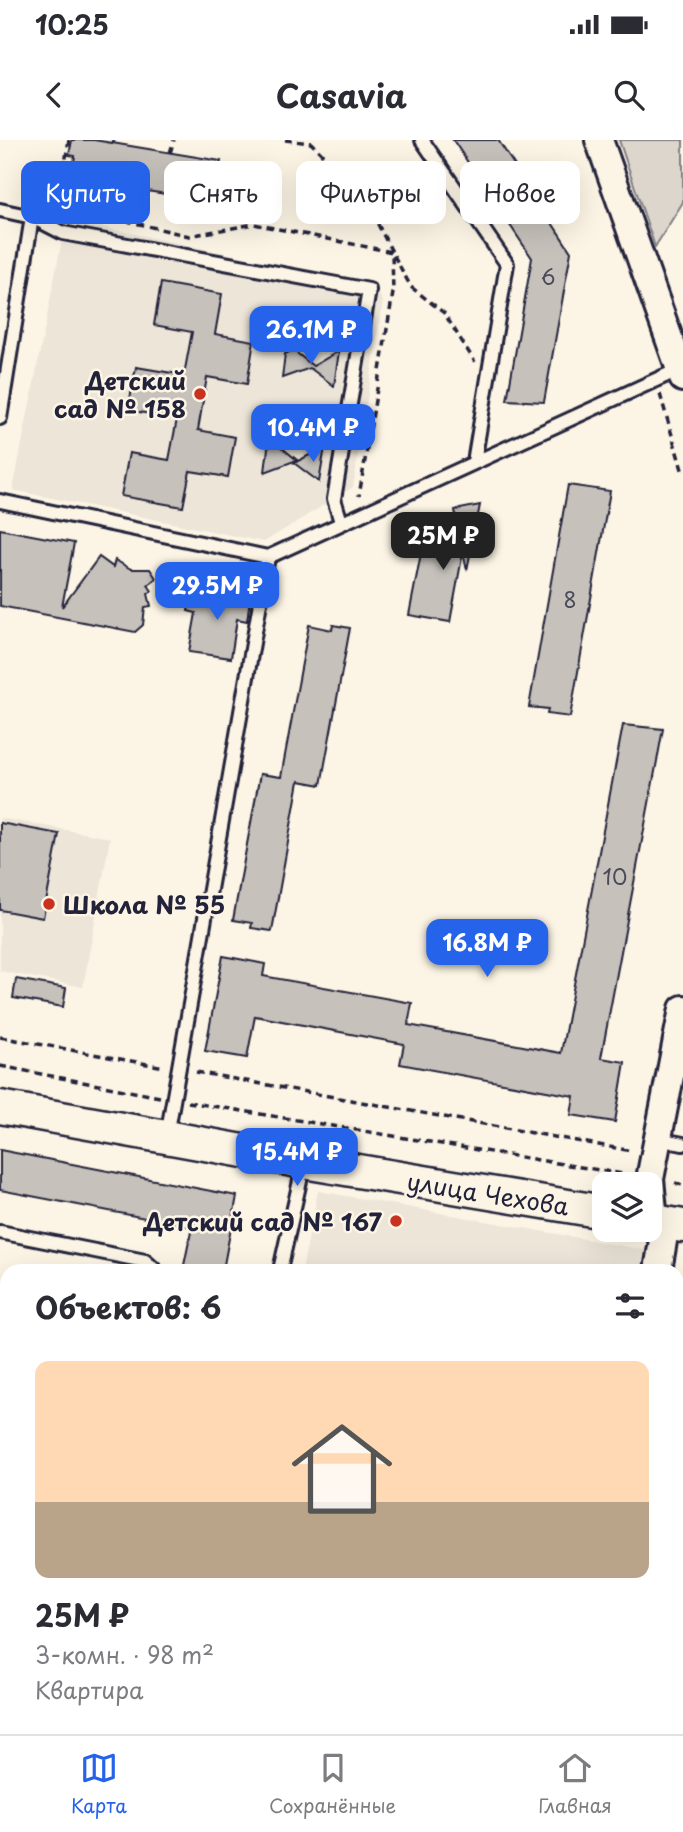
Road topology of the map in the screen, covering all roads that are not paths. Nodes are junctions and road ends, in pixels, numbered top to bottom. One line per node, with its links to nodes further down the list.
1 (422, 140): 9 (lane)
2 (599, 140): 7 (street)
3 (0, 210): 4 (lane)
4 (21, 215)
5 (31, 224): 8 (lane)
6 (46, 224): 11 (lane)
7 (681, 374): 9 (lane)
8 (0, 418)
9 (474, 462): 11 (lane)
10 (0, 501): 12 (lane)
11 (341, 522): 12 (lane)
12 (268, 557): 15 (lane)
13 (683, 1009): 16 (street)
14 (0, 1107): 15 (street, улица Чехова)
15 (167, 1138): 17 (street, улица Чехова)
16 (662, 1154): 18 (street)
17 (304, 1163): 19 (street, улица Чехова); 23 (lane)
18 (662, 1172)
19 (592, 1210)
20 (662, 1222): 24 (street)
21 (0, 1232): 22 (lane)
22 (148, 1264)
23 (281, 1264)
24 (659, 1264)

